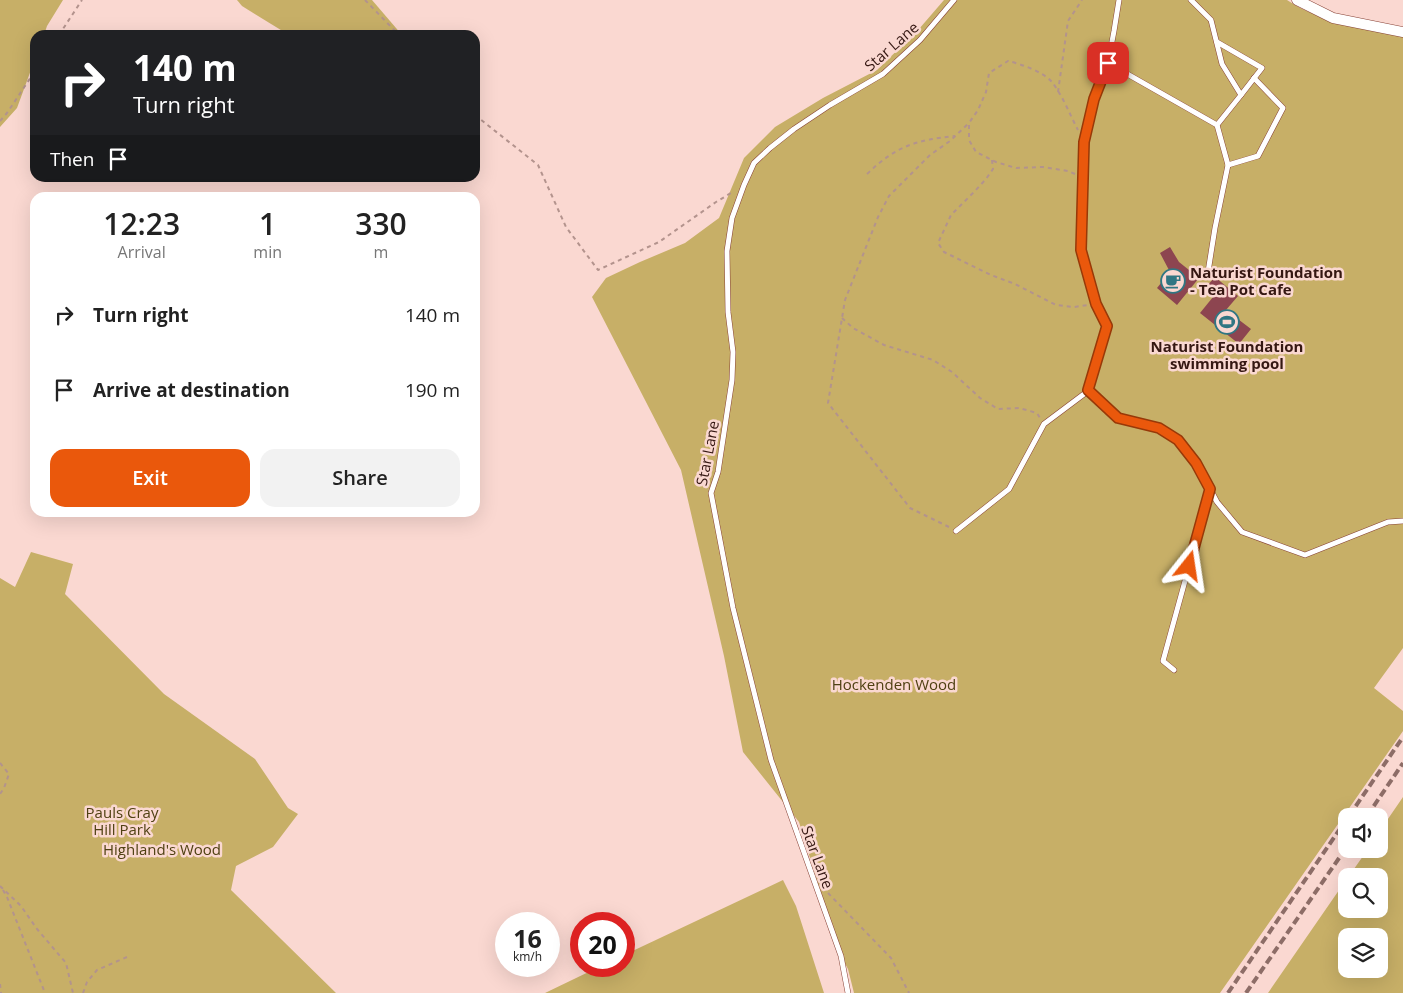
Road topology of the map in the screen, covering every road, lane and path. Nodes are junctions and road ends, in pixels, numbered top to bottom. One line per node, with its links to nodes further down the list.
1 (82, 0): 8 (path)
2 (365, 0): 9 (path)
3 (954, 0): 27 (lane, Star Lane)
4 (1082, 0): 15 (path)
5 (1119, 0): 12 (lane)
6 (1191, 0): 11 (lane)
7 (1297, 0): 10 (street)
8 (62, 30)
9 (393, 30)
10 (1403, 32)
11 (1217, 42): 14 (lane); 16 (lane)
12 (1108, 63): 20 (lane); 22 (lane)
13 (30, 78): 18 (path)
14 (1254, 78): 16 (lane); 24 (lane)
15 (1058, 92): 19 (path); 22 (path)
16 (1241, 95): 20 (lane)
17 (480, 119): 27 (path)
18 (0, 121)
19 (969, 123): 21 (path); 23 (path)
20 (1217, 125): 24 (lane)
21 (955, 136): 25 (path); 30 (path)
22 (1084, 142): 26 (lane)
23 (992, 160): 26 (path); 29 (path)
24 (1228, 166): 28 (lane)
25 (867, 174)
26 (1084, 178): 29 (lane)
27 (744, 185): 47 (lane, Star Lane)
28 (1208, 272)
29 (1096, 304): 31 (lane)
30 (842, 318): 32 (path); 35 (path)
31 (1088, 390): 32 (lane); 33 (lane)
32 (1044, 424): 35 (lane)
33 (1210, 489): 34 (lane); 36 (lane)
34 (1403, 521)
35 (956, 531)
36 (1174, 670)
37 (0, 763): 38 (path)
38 (0, 794)
39 (0, 885): 44 (path); 45 (path)
40 (826, 892): 48 (path)
41 (127, 957): 46 (path)
42 (0, 984): 43 (path)
43 (1, 993)
44 (46, 993)
45 (73, 993)
46 (83, 993)
47 (848, 993)
48 (909, 993)

